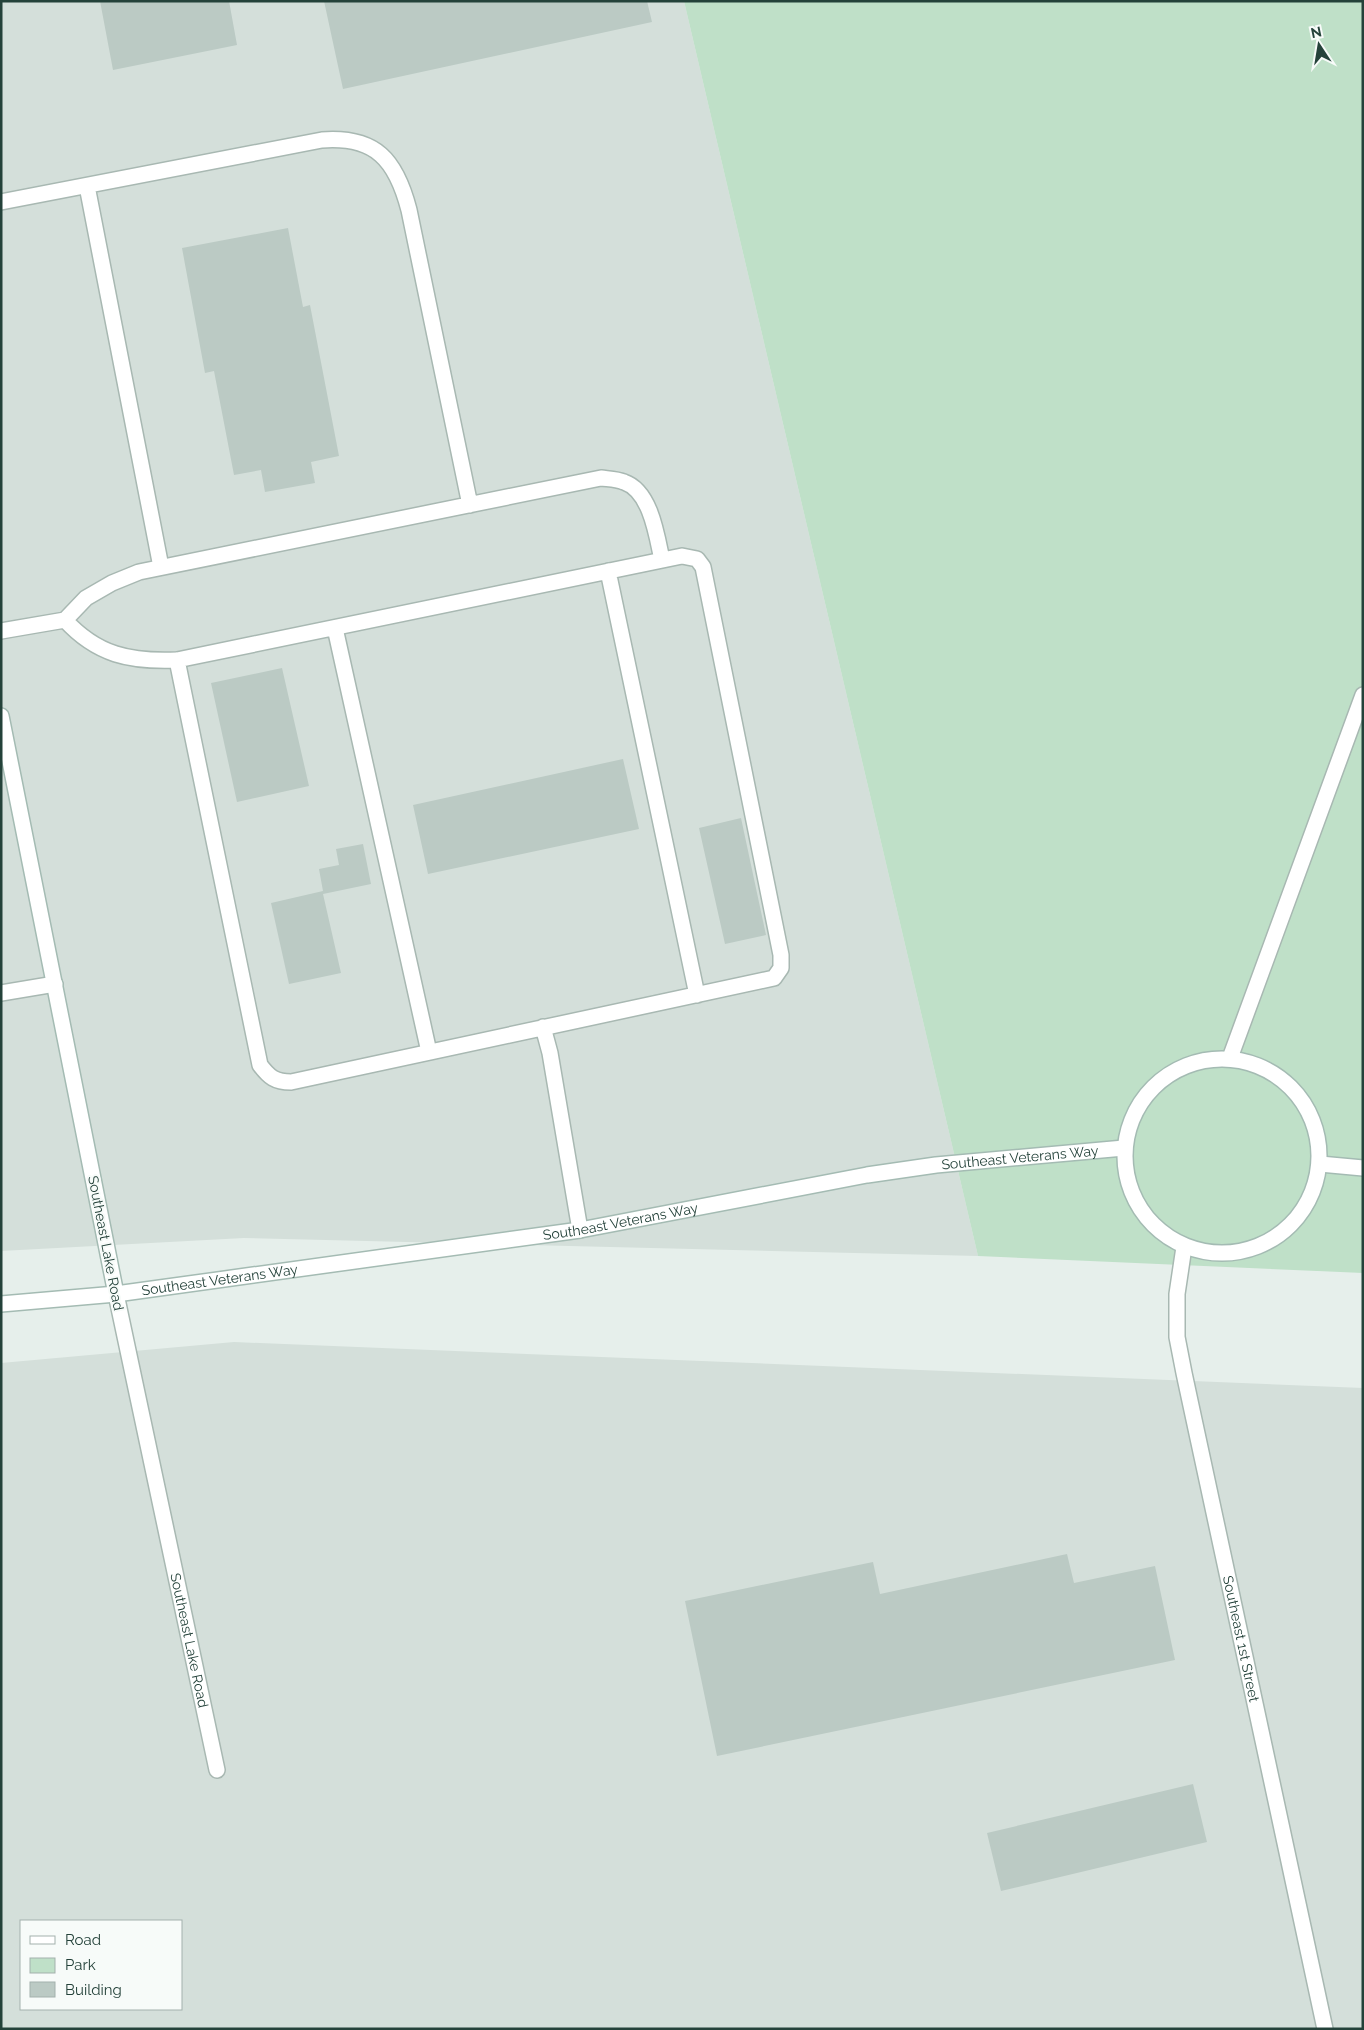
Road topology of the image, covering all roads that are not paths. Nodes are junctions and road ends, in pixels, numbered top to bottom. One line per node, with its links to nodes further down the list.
1 (87, 186): 2 (street); 3 (street); 5 (street)
2 (1, 202)
3 (470, 505): 4 (street); 5 (street)
4 (662, 560): 6 (street); 15 (street)
5 (162, 567): 7 (street)
6 (608, 572): 8 (street); 15 (street)
7 (65, 620): 9 (street); 10 (street)
8 (335, 628): 10 (street); 17 (street)
9 (1, 631)
10 (176, 660): 17 (street)
11 (1363, 695): 18 (street)
12 (1, 716): 13 (street, Southeast Lake Road)
13 (55, 984): 14 (street); 24 (street, Southeast Lake Road)
14 (1, 993)
15 (697, 995): 16 (street)
16 (544, 1028): 17 (street); 22 (street)
17 (429, 1052)
18 (1230, 1058): 19 (street); 20 (street)
19 (1124, 1148): 22 (street, Southeast Veterans Way); 23 (street)
20 (1320, 1164): 21 (street); 23 (street)
21 (1363, 1168)
22 (580, 1230): 24 (street, Southeast Veterans Way)
23 (1184, 1247): 27 (street, Southeast 1st Street)
24 (116, 1294): 25 (street, Southeast Veterans Way); 26 (street, Southeast Lake Road)
25 (1, 1304)
26 (217, 1770)
27 (1324, 2029)

